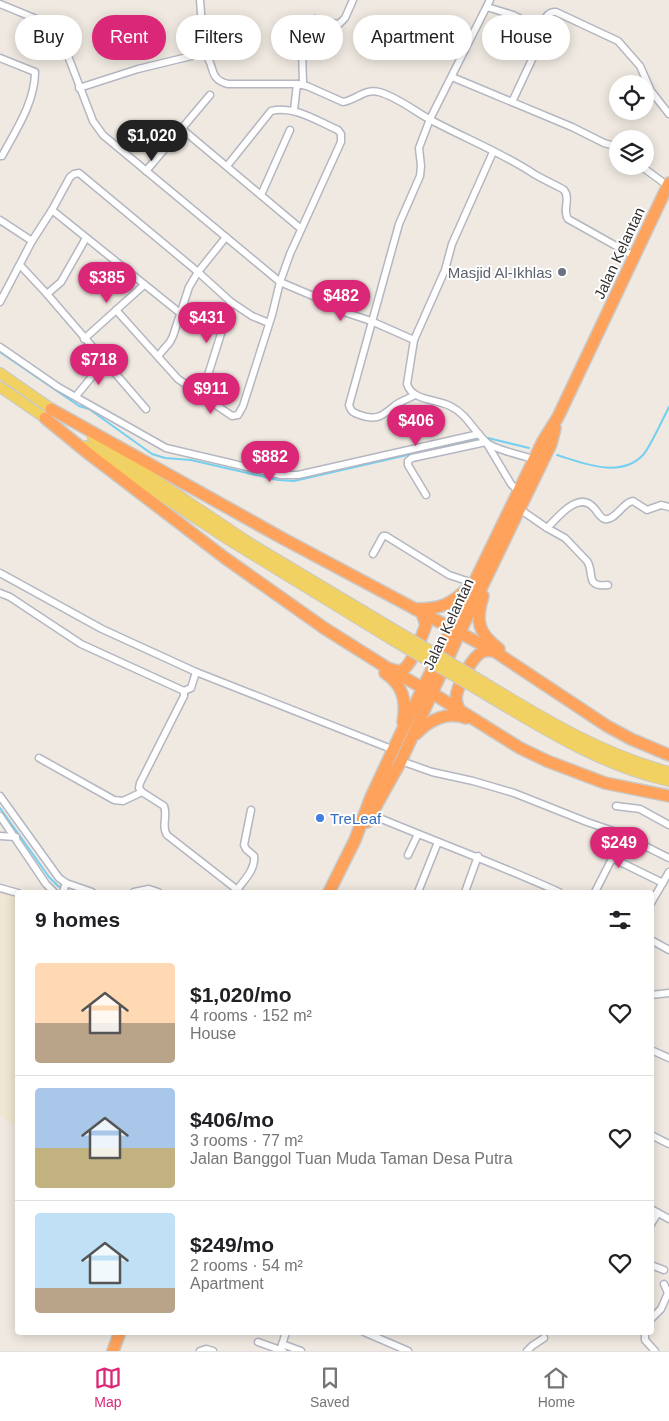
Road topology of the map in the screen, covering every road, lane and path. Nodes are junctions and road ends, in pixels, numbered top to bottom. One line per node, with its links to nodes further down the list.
1 (200, 0): 6 (street)
2 (353, 0): 16 (street)
3 (490, 0): 5 (street)
4 (0, 4): 17 (street)
5 (487, 7): 7 (street); 15 (street)
6 (201, 15)
7 (511, 15)
8 (547, 15): 9 (street)
9 (562, 15)
10 (570, 19): 21 (street)
11 (0, 58): 27 (street)
12 (176, 60): 17 (street)
13 (208, 60): 16 (street)
14 (532, 60): 19 (street)
15 (452, 77): 19 (street); 22 (street)
16 (300, 84): 20 (street); 22 (street)
17 (79, 88): 29 (street)
18 (210, 95): 23 (street)
19 (512, 102): 25 (street)
20 (294, 110): 28 (street); 35 (street)
21 (669, 114)
22 (430, 119): 26 (street); 49 (street)
23 (182, 129): 28 (street); 29 (street)
24 (290, 130): 32 (street)
25 (609, 144)
26 (493, 152): 39 (street); 52 (street)
27 (0, 156)
28 (226, 166): 32 (street)
29 (146, 172): 36 (street)
30 (654, 175): 31 (street)
31 (668, 185): 39 (highway, Jalan Kelantan)
32 (261, 195): 35 (street)
33 (52, 210): 37 (street); 38 (street); 41 (street)
34 (0, 220): 38 (street)
35 (300, 228): 42 (street)
36 (226, 237): 41 (street); 42 (street)
37 (86, 238): 43 (street); 44 (street)
38 (32, 241): 40 (street)
39 (634, 256): 63 (highway, Jalan Kelantan)
40 (20, 265): 44 (street); 45 (street)
41 (198, 272): 46 (street); 48 (street)
42 (280, 282): 49 (street); 50 (street)
43 (144, 285): 47 (street); 48 (street)
44 (47, 294): 51 (street)
45 (0, 302)
46 (232, 302): 50 (street); 58 (street)
47 (116, 310): 51 (street); 54 (street)
48 (180, 313): 54 (street)
49 (371, 321): 52 (street); 59 (street)
50 (269, 323): 58 (street)
51 (84, 338): 55 (street)
52 (414, 340): 59 (street)
53 (0, 347): 60 (street)
54 (158, 356): 58 (street)
55 (104, 362): 60 (street); 61 (street)
56 (0, 373): 62 (main road)
57 (0, 387): 62 (main road)
58 (198, 393)
59 (415, 395): 64 (street)
60 (76, 396): 64 (street)
61 (146, 409)
62 (48, 414): 78 (highway); 80 (highway); 85 (main road, bridge)
63 (558, 417): 66 (highway, Jalan Kelantan); 70 (highway, Jalan Kelantan)
64 (479, 434): 65 (street)
65 (486, 442): 66 (street); 67 (street); 68 (street)
66 (534, 459): 67 (highway, Jalan Kelantan)
67 (518, 491): 75 (highway, Jalan Kelantan)
68 (426, 495)
69 (669, 507): 71 (street)
70 (521, 510): 71 (street); 73 (highway, Jalan Kelantan)
71 (547, 528): 76 (street)
72 (372, 554): 75 (street)
73 (490, 570): 79 (highway, Jalan Kelantan); 82 (highway)
74 (0, 573): 84 (street)
75 (474, 583): 78 (highway); 79 (highway, Jalan Kelantan)
76 (608, 585)
77 (0, 593): 86 (street)
78 (418, 611): 79 (highway); 83 (highway)
79 (455, 632): 81 (highway); 87 (highway, Jalan Kelantan)
80 (345, 642): 83 (highway); 90 (highway)
81 (494, 651): 82 (highway); 88 (highway)
82 (514, 663): 92 (highway)
83 (389, 669): 87 (highway)
84 (195, 674): 86 (street); 91 (street)
85 (483, 687): 94 (main road); 95 (main road)
86 (187, 689): 96 (street)
87 (428, 690): 88 (highway); 90 (highway, Jalan Kelantan); 91 (highway, Jalan Kelantan)
88 (459, 710): 89 (highway)
89 (492, 731): 91 (highway); 98 (highway)
90 (401, 733): 91 (highway, Jalan Kelantan)
91 (400, 755): 101 (highway, Jalan Kelantan); 105 (street); 108 (highway, Jalan Kelantan)
92 (669, 755)
93 (39, 758): 96 (street)
94 (669, 772)
95 (669, 781)
96 (142, 792): 120 (street)
97 (0, 796): 116 (street)
98 (668, 796)
99 (616, 806): 103 (street)
100 (251, 810): 121 (street)
101 (372, 815): 104 (street); 108 (highway, Jalan Kelantan)
102 (0, 816): 107 (street)
103 (669, 825)
104 (418, 834): 109 (street); 110 (street)
105 (624, 835): 112 (street); 113 (street)
106 (0, 836): 107 (street)
107 (16, 837): 118 (street)
108 (355, 840): 122 (highway, Jalan Kelantan)
109 (438, 842): 111 (street); 123 (street)
110 (408, 855)
111 (478, 856): 124 (street); 125 (street)
112 (612, 858): 115 (street); 126 (street)
113 (669, 858)
114 (669, 872): 115 (street)
115 (663, 883): 128 (street)
116 (65, 887): 119 (street)
117 (0, 888): 127 (street)
118 (52, 890)
119 (81, 890)
120 (238, 890)
121 (240, 890)
122 (330, 890)
123 (419, 890)
124 (466, 890)
125 (554, 890)
126 (596, 890)
127 (15, 892)
128 (654, 897)
129 (654, 942): 130 (street)
130 (669, 950)
131 (669, 993): 132 (street)
132 (654, 995)
133 (654, 1051): 134 (street)
134 (669, 1058)
135 (654, 1136): 136 (street)
136 (669, 1144)
137 (654, 1211): 138 (street)
138 (658, 1213): 139 (street); 140 (street)
139 (654, 1219)
140 (669, 1219)
141 (654, 1266): 142 (street)
142 (664, 1270)
143 (664, 1284): 144 (street)
144 (654, 1315)
145 (119, 1335): 154 (highway)
146 (285, 1335): 153 (street)
147 (372, 1335): 151 (street)
148 (386, 1335): 151 (street)
149 (645, 1335): 160 (street)
150 (544, 1338): 159 (street)
151 (384, 1340): 158 (street)
152 (258, 1342): 153 (street)
153 (282, 1348): 157 (street)
154 (113, 1351)
155 (200, 1351): 156 (street)
156 (213, 1351)
157 (301, 1351)
158 (408, 1351)
159 (528, 1351)
160 (655, 1351)

